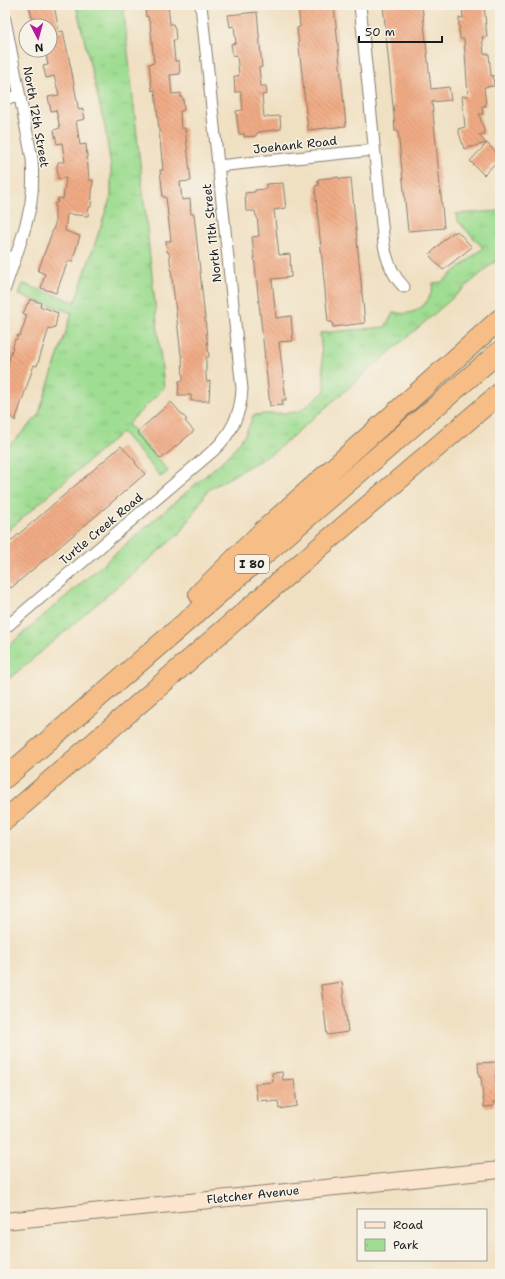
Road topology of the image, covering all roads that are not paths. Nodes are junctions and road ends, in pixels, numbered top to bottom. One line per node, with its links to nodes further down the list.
1 (201, 5): 7 (street, North 11th Street)
2 (360, 5): 6 (street)
3 (5, 20): 4 (street, North 12th Street)
4 (20, 97): 5 (street); 8 (street, North 12th Street)
5 (5, 98)
6 (374, 150): 7 (street, Joehank Road); 9 (street)
7 (218, 166): 14 (street, North 11th Street)
8 (10, 257): 10 (street, North 12th Street)
9 (404, 287)
10 (5, 288)
11 (500, 319): 16 (highway)
12 (500, 351): 16 (highway, I 80)
13 (500, 394): 18 (highway, I 80)
14 (214, 450): 15 (street, Turtle Creek Road)
15 (5, 628)
16 (54, 736): 17 (highway, I 80)
17 (5, 778)
18 (5, 820)
19 (500, 1170): 20 (street, Fletcher Avenue)
20 (5, 1220)

